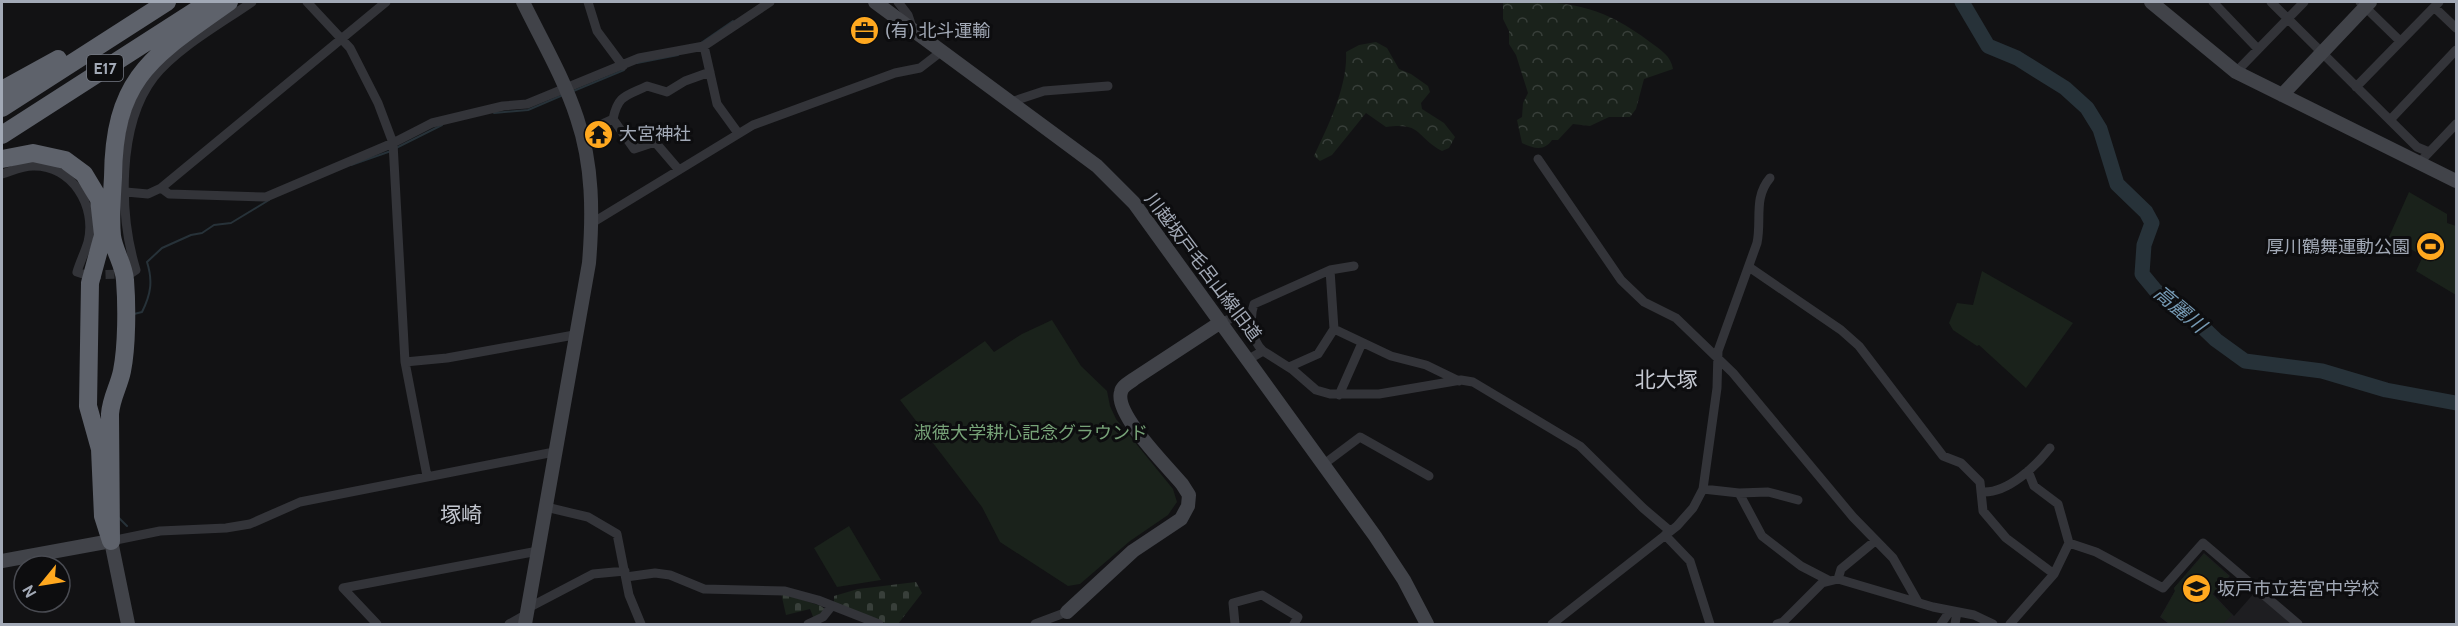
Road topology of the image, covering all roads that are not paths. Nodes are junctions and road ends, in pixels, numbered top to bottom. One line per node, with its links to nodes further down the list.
1 (209, 2): 43 (highway, E17)
2 (229, 2): 85 (highway)
3 (252, 2): 54 (street)
4 (307, 2): 21 (street)
5 (386, 2): 21 (street)
6 (523, 2): 34 (street)
7 (588, 2): 28 (street)
8 (770, 2): 23 (street)
9 (875, 2): 20 (street, 川越坂戸毛呂山線旧道)
10 (898, 2): 20 (street)
11 (2151, 2): 30 (street)
12 (2213, 2): 24 (street)
13 (2271, 2): 18 (street)
14 (2304, 2): 18 (street)
15 (165, 3): 33 (highway); 37 (highway, E17)
16 (2365, 3): 22 (street); 27 (street)
17 (2436, 4): 19 (street); 22 (street)
18 (2288, 19): 24 (street); 27 (street)
19 (2457, 28)
20 (913, 30): 26 (street, 川越坂戸毛呂山線旧道)
21 (341, 38): 44 (street); 53 (street)
22 (2400, 41): 32 (street)
23 (700, 47): 28 (street); 29 (street)
24 (2258, 49): 30 (street)
25 (2457, 50): 39 (street)
26 (942, 51): 36 (street, 川越坂戸毛呂山線旧道); 42 (street)
27 (2322, 53): 32 (street); 35 (street)
28 (623, 66): 34 (street)
29 (710, 72): 38 (street); 42 (street)
30 (2236, 72): 35 (street)
31 (1108, 86): 36 (street)
32 (2356, 87): 39 (street)
33 (2, 90)
34 (566, 92): 41 (street); 44 (street)
35 (2282, 95): 48 (street)
36 (1011, 102): 62 (street, 川越坂戸毛呂山線旧道)
37 (2, 108)
38 (613, 119): 41 (street); 49 (street)
39 (2390, 120): 45 (street)
40 (2455, 128): 45 (street)
41 (582, 133): 55 (street)
42 (738, 133): 49 (street)
43 (2, 135)
44 (394, 146): 53 (street); 69 (street)
45 (2429, 152): 48 (street)
46 (2, 159): 85 (highway)
47 (1538, 159): 67 (street)
48 (2418, 164): 52 (street)
49 (679, 170): 55 (street)
50 (2, 174): 60 (street)
51 (1770, 178): 57 (street)
52 (2457, 181)
53 (161, 188): 54 (street)
54 (126, 192): 59 (street)
55 (592, 223): 64 (street)
56 (1354, 266): 58 (street)
57 (1749, 267): 67 (street); 80 (street)
58 (1330, 270): 61 (street); 63 (street)
59 (130, 274)
60 (86, 275)
61 (1249, 318): 62 (street); 66 (street)
62 (1221, 322): 68 (street, 川越坂戸毛呂山線旧道); 96 (street)
63 (1334, 330): 65 (street); 70 (street)
64 (574, 335): 69 (street); 74 (street)
65 (1362, 343): 71 (street); 72 (street)
66 (1263, 351): 68 (street); 70 (street)
67 (1717, 357): 79 (street); 86 (street)
68 (1249, 359): 75 (street, 川越坂戸毛呂山線旧道)
69 (405, 362): 77 (street)
70 (1289, 367): 72 (street)
71 (1459, 381): 72 (street); 84 (street)
72 (1339, 395)
73 (2050, 448): 76 (street)
74 (554, 452): 77 (street); 83 (street)
75 (1324, 464): 78 (street); 107 (street, 川越坂戸毛呂山線旧道)
76 (2028, 471): 80 (street); 87 (street)
77 (427, 476): 85 (street)
78 (1429, 476)
79 (1703, 489): 81 (street); 84 (street)
80 (1983, 492): 91 (street)
81 (1739, 493): 82 (street); 92 (street)
82 (1798, 500)
83 (546, 507): 88 (street); 90 (street)
84 (1668, 533): 108 (street); 109 (street)
85 (111, 541): 89 (street); 98 (street)
86 (1875, 541): 92 (street); 93 (street)
87 (2069, 543): 91 (street); 115 (street)
88 (537, 551): 97 (street); 99 (street)
89 (2, 561)
90 (626, 574): 94 (street); 97 (street); 101 (street)
91 (2054, 574): 114 (street)
92 (1833, 580): 93 (street); 110 (street)
93 (1918, 602): 95 (street)
94 (831, 607): 102 (street); 103 (street)
95 (1954, 611): 111 (street); 112 (street); 113 (street)
96 (1067, 612): 104 (street)
97 (526, 615): 100 (street)
98 (128, 624)
99 (377, 624)
100 (509, 624)
101 (641, 624)
102 (808, 624)
103 (879, 624)
104 (1035, 624)
105 (1236, 624): 106 (street)
106 (1294, 624)
107 (1427, 624)
108 (1553, 624)
109 (1710, 624)
110 (1777, 624)
111 (1941, 624)
112 (1954, 624)
113 (1993, 624)
114 (2010, 624)
115 (2298, 624)

